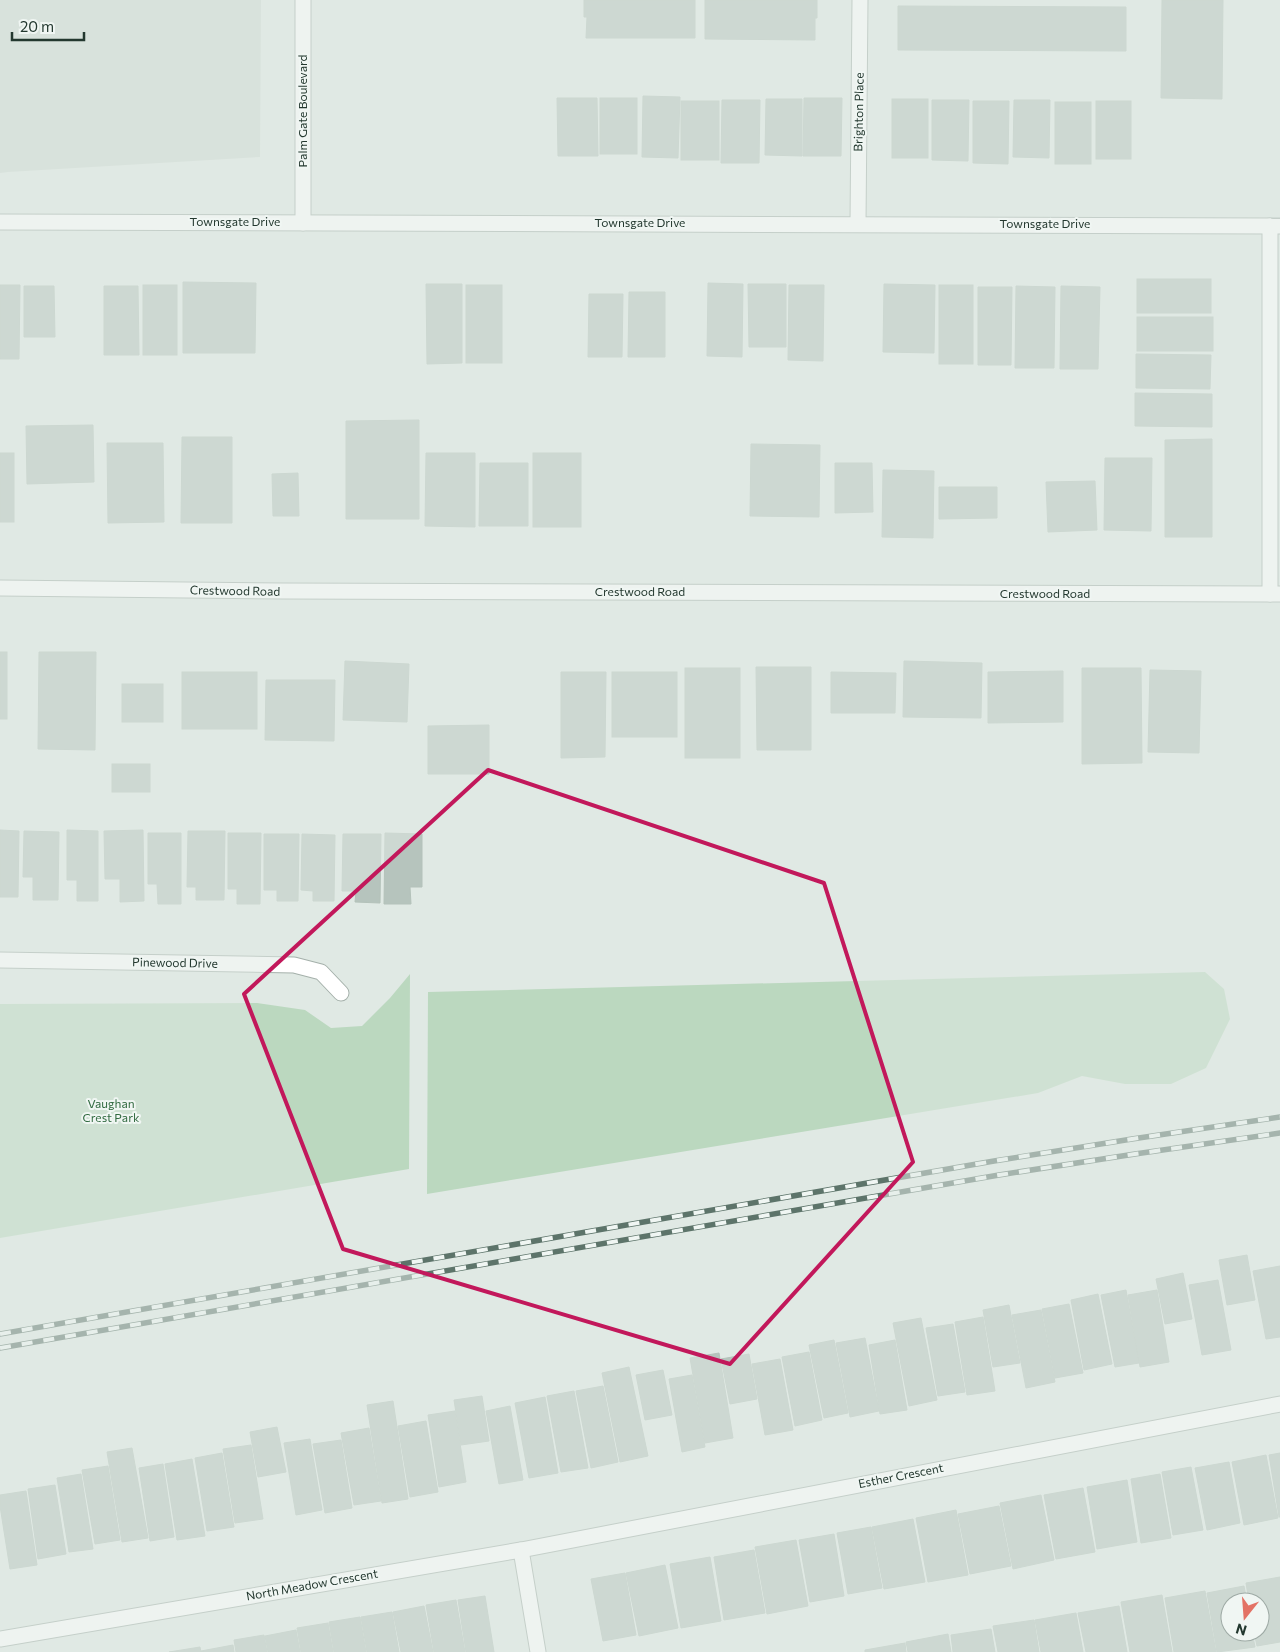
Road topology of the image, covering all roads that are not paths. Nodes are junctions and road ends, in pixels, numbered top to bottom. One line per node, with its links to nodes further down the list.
1 (303, 0): 4 (street, Palm Gate Boulevard)
2 (860, 0): 5 (street, Brighton Place)
3 (0, 222): 4 (street, Townsgate Drive)
4 (303, 222): 5 (street, Townsgate Drive)
5 (858, 223): 6 (street, Townsgate Drive)
6 (1275, 226): 8 (street)
7 (0, 588): 8 (street, Crestwood Road)
8 (1275, 594)
9 (0, 960): 10 (street, Pinewood Drive)
10 (341, 993)
11 (1280, 1404): 12 (street, Esther Crescent)
12 (521, 1550): 13 (street, North Meadow Crescent); 14 (street)
13 (0, 1639)
14 (538, 1652)

